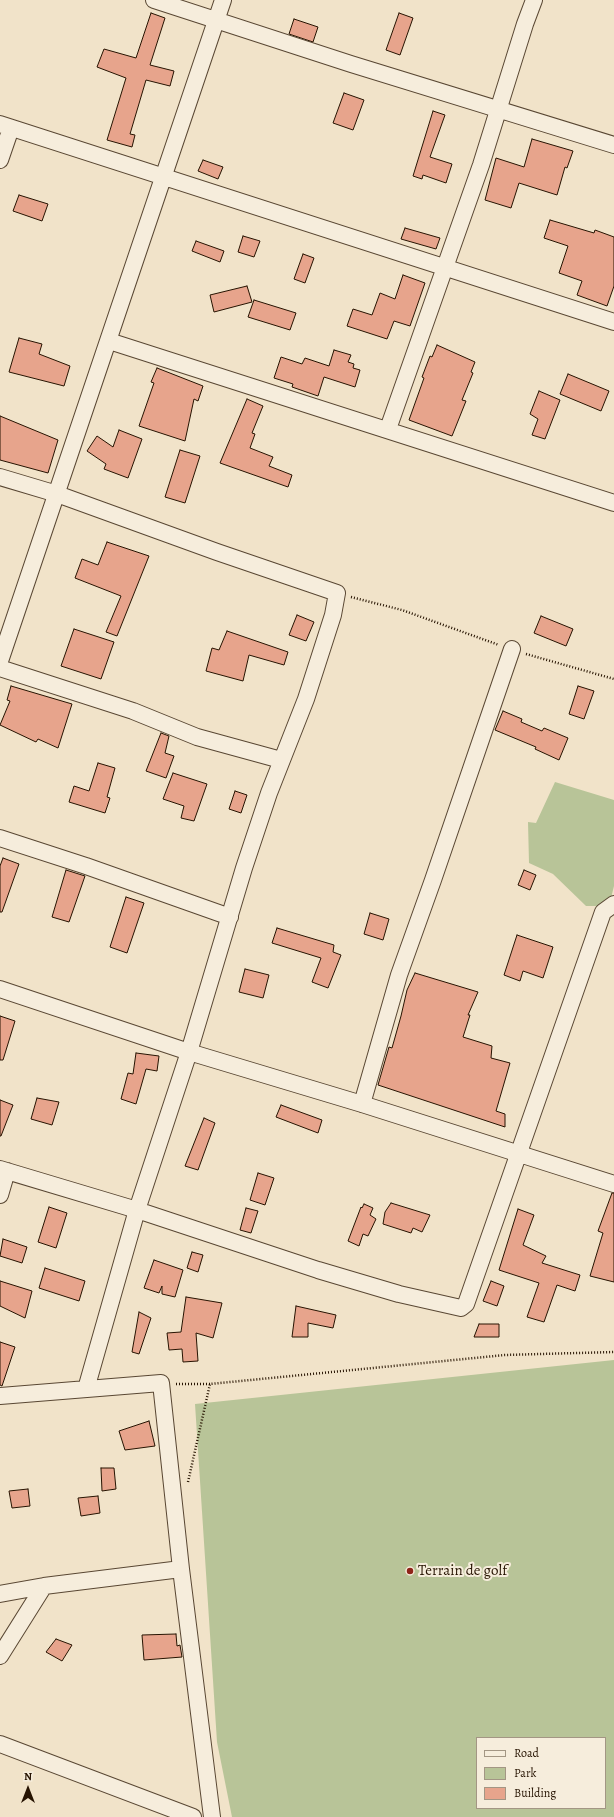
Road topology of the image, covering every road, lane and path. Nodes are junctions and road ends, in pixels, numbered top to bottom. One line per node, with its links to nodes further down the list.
1 (154, 0): 4 (street)
2 (223, 0): 4 (street)
3 (534, 0): 5 (street)
4 (217, 21): 5 (street); 9 (street)
5 (500, 109): 7 (street); 10 (street)
6 (6, 126): 8 (street); 9 (street)
7 (614, 145)
8 (0, 160)
9 (163, 176): 10 (street); 12 (street)
10 (446, 267): 11 (street); 13 (street)
11 (614, 322)
12 (109, 341): 13 (street); 15 (street)
13 (388, 429): 16 (street)
14 (0, 477): 15 (street)
15 (57, 494): 17 (street); 19 (street)
16 (614, 503)
17 (337, 593): 18 (path); 22 (street)
18 (512, 649): 21 (path); 28 (street)
19 (0, 661)
20 (0, 668): 22 (street)
21 (614, 680)
22 (281, 760): 25 (street)
23 (0, 838): 25 (street)
24 (614, 904): 29 (street)
25 (230, 917): 27 (street)
26 (0, 989): 27 (street)
27 (189, 1052): 28 (street); 33 (street)
28 (362, 1104): 29 (street)
29 (518, 1153): 31 (street); 33 (street)
30 (4, 1170): 32 (street); 33 (street)
31 (614, 1184)
32 (0, 1195)
33 (137, 1210): 37 (street)
34 (614, 1352): 36 (path)
35 (161, 1383): 36 (path); 37 (street); 40 (street)
36 (210, 1384): 39 (path)
37 (86, 1389): 38 (street)
38 (0, 1396)
39 (187, 1487)
40 (181, 1569): 41 (street); 46 (street)
41 (44, 1586): 42 (street); 43 (street)
42 (0, 1594)
43 (0, 1656)
44 (0, 1744): 45 (street)
45 (193, 1817)
46 (212, 1817)

